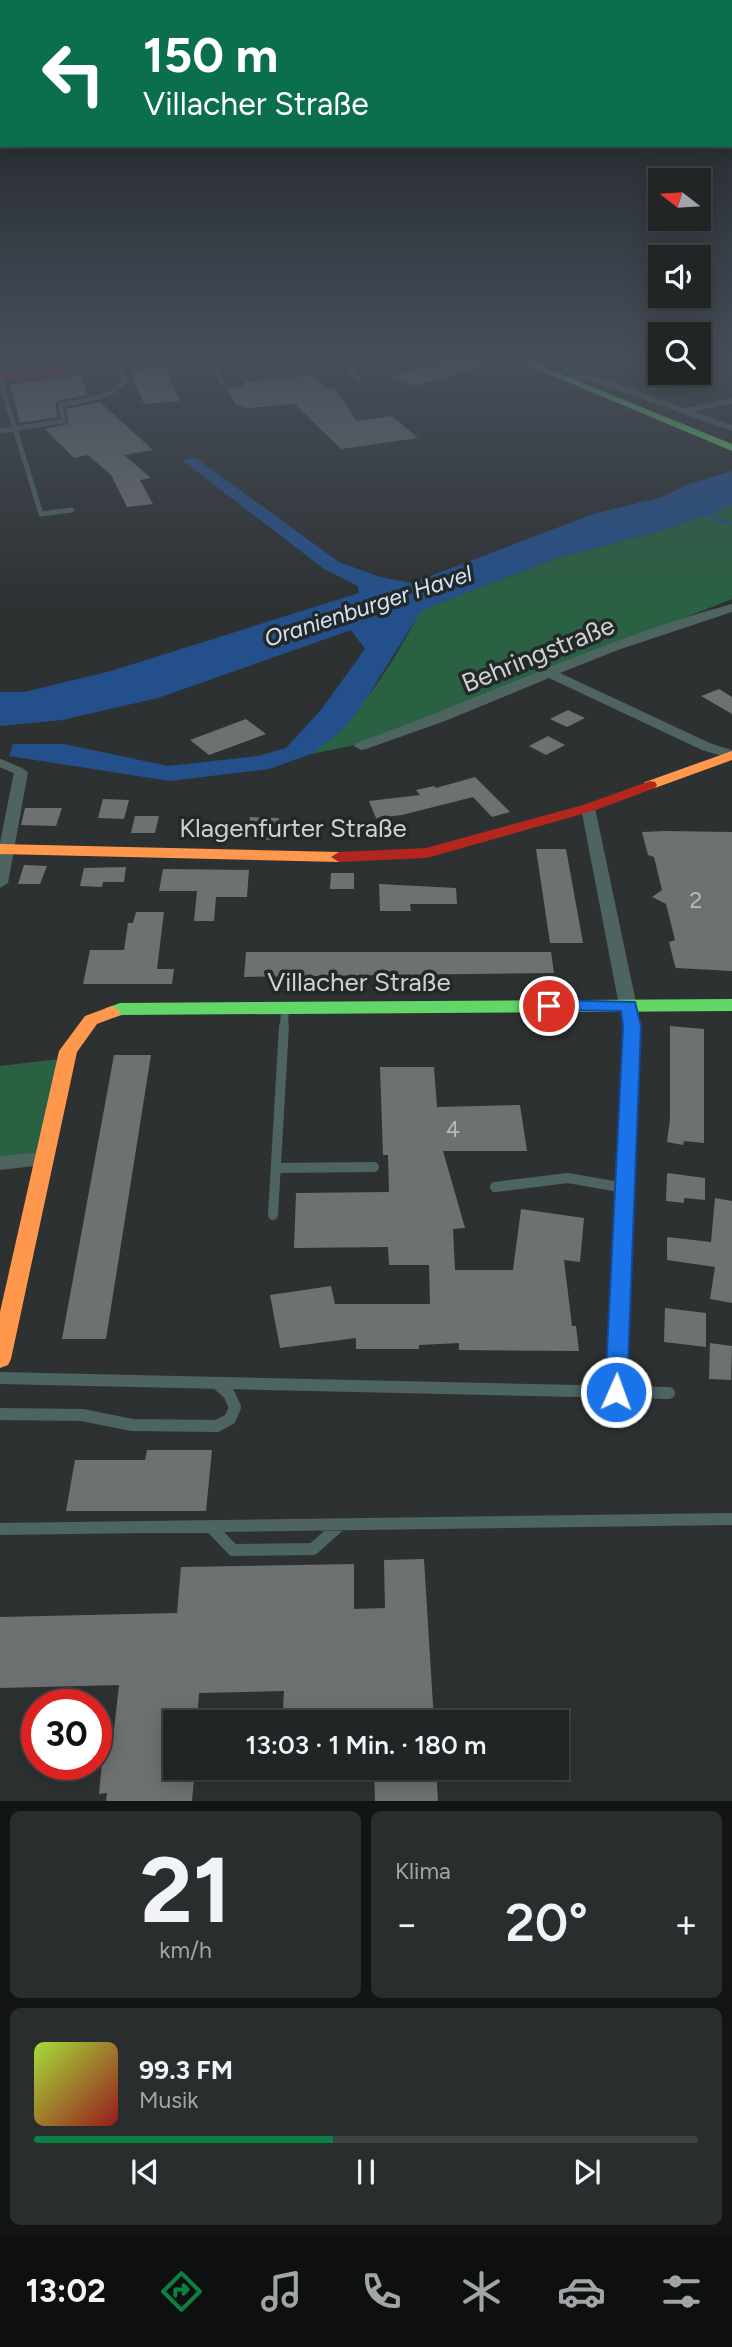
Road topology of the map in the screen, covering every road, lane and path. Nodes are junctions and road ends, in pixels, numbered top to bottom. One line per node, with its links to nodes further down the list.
1 (18, 441): 4 (lane)
2 (715, 441): 3 (street)
3 (732, 448)
4 (72, 510)
5 (732, 608): 6 (street, Behringstraße)
6 (551, 674): 7 (street, Behringstraße); 8 (street)
7 (361, 746)
8 (732, 755): 11 (street, Klagenfurter Straße)
9 (0, 763): 10 (lane)
10 (21, 772): 12 (street)
11 (588, 808): 12 (street, Klagenfurter Straße); 15 (street)
12 (3, 849): 13 (street)
13 (0, 883)
14 (732, 1005): 15 (street, Villacher Straße)
15 (629, 1006): 16 (street, Villacher Straße); 22 (street)
16 (285, 1007): 17 (street, Villacher Straße); 20 (lane)
17 (44, 1159): 18 (street); 24 (street)
18 (0, 1163)
19 (374, 1167): 20 (lane)
20 (276, 1168): 23 (lane)
21 (495, 1187): 22 (lane)
22 (625, 1188): 27 (street)
23 (273, 1215)
24 (0, 1359)
25 (0, 1378): 26 (lane)
26 (219, 1385): 27 (lane); 29 (lane)
27 (616, 1392): 28 (lane)
28 (669, 1392)
29 (0, 1414)
30 (732, 1519): 31 (lane)
31 (340, 1525): 32 (lane); 32 (lane)
32 (211, 1527): 33 (lane)
33 (0, 1529)

